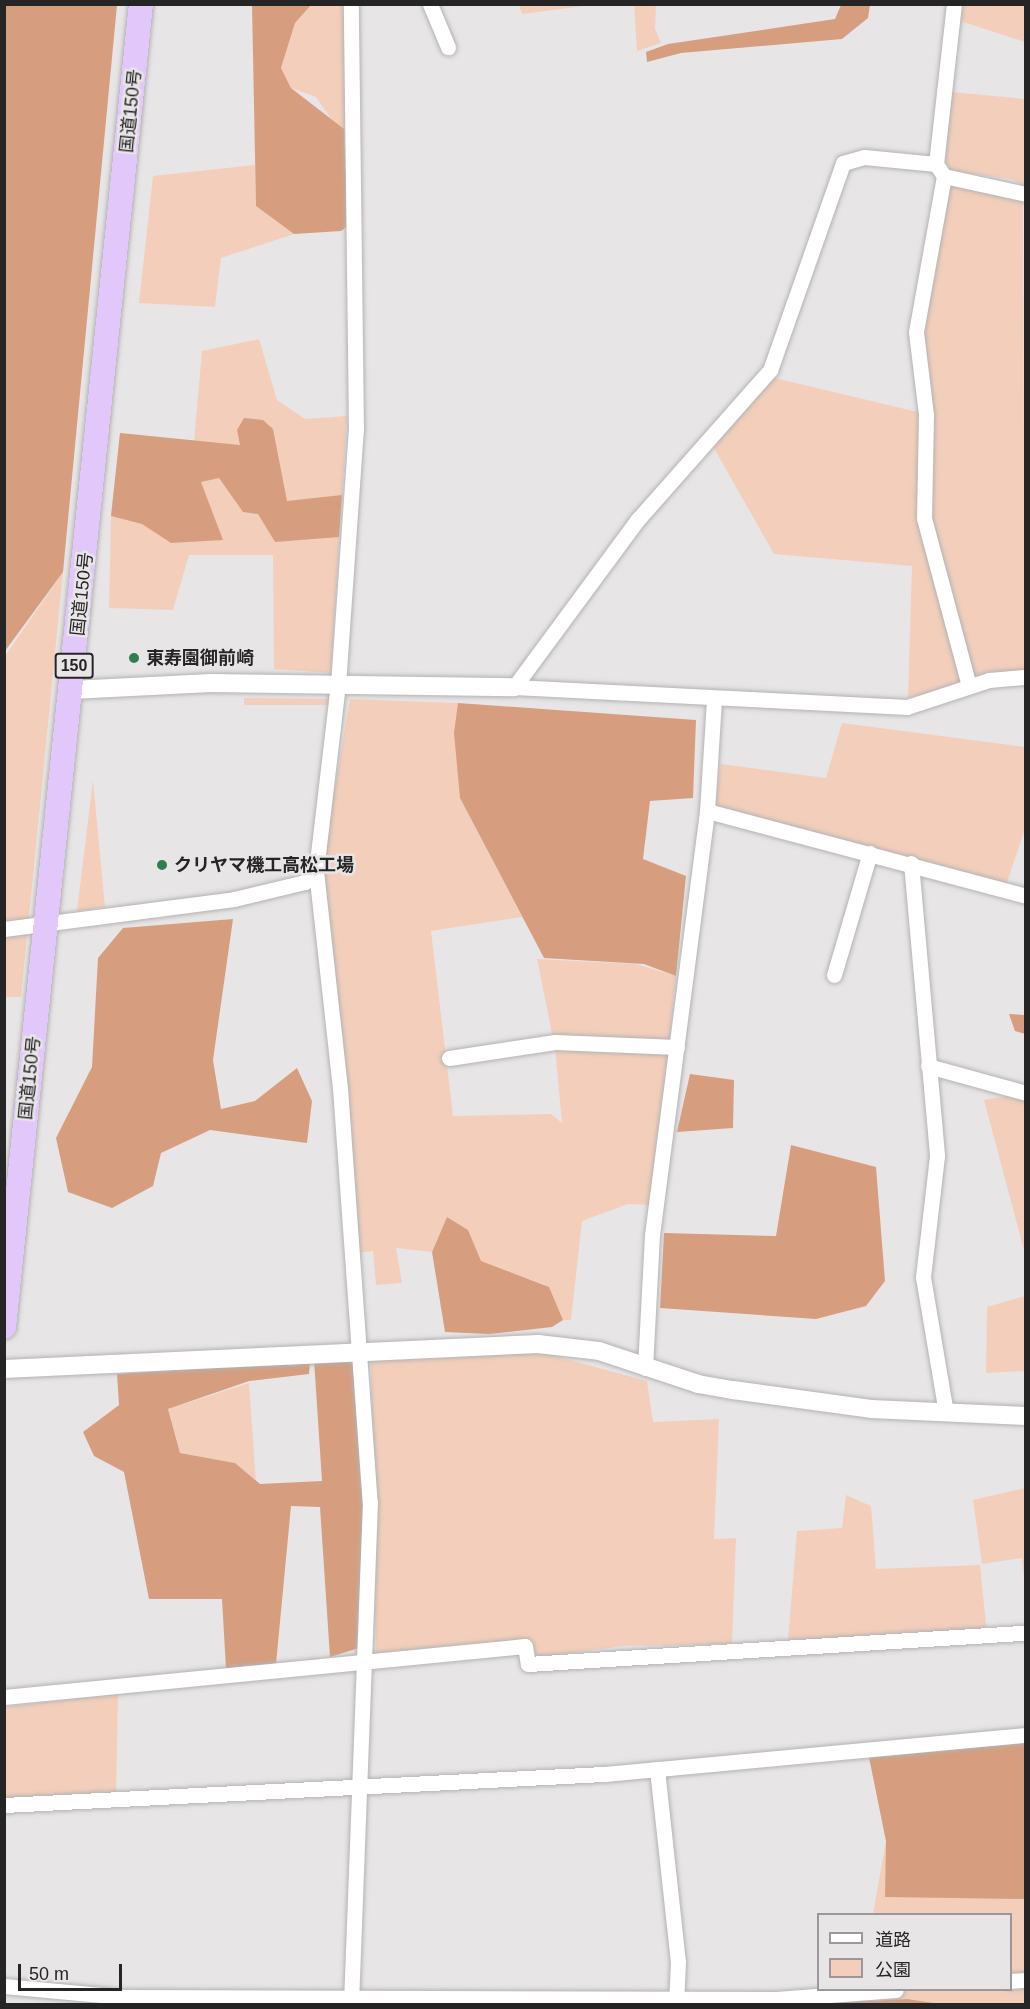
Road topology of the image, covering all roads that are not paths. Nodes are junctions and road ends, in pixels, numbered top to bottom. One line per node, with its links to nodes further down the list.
1 (141, 4): 12 (highway, 国道150号 / 150)
2 (351, 4): 9 (street)
3 (430, 4): 5 (street)
4 (954, 4): 6 (street)
5 (448, 47)
6 (940, 170): 7 (street); 10 (street); 11 (street)
7 (1026, 194)
8 (1026, 677): 10 (street)
9 (338, 685): 11 (street); 12 (street); 17 (street)
10 (969, 686): 13 (street)
11 (514, 687): 13 (street)
12 (71, 690): 19 (highway, 国道150号 / 150)
13 (714, 701): 14 (street)
14 (707, 811): 15 (street); 22 (street)
15 (870, 853): 16 (street); 21 (street)
16 (911, 863): 18 (street); 24 (street)
17 (316, 871): 19 (street); 27 (street)
18 (1026, 896)
19 (46, 924): 20 (street); 26 (highway, 国道150号 / 150)
20 (4, 929)
21 (834, 975)
22 (676, 1047): 23 (street); 28 (street)
23 (449, 1058)
24 (928, 1066): 25 (street); 30 (street)
25 (1026, 1093)
26 (4, 1327)
27 (361, 1352): 28 (street); 29 (street); 33 (street)
28 (645, 1368): 30 (street)
29 (4, 1369)
30 (946, 1413): 31 (street)
31 (1026, 1416)
32 (1026, 1633): 33 (street)
33 (366, 1661): 34 (street); 37 (street)
34 (4, 1697)
35 (1026, 1735): 36 (street)
36 (657, 1769): 37 (street); 42 (street)
37 (361, 1787): 38 (street); 41 (street)
38 (4, 1805)
39 (4, 1986): 41 (street)
40 (872, 1991): 42 (street)
41 (351, 2000): 42 (street)
42 (676, 2001)

